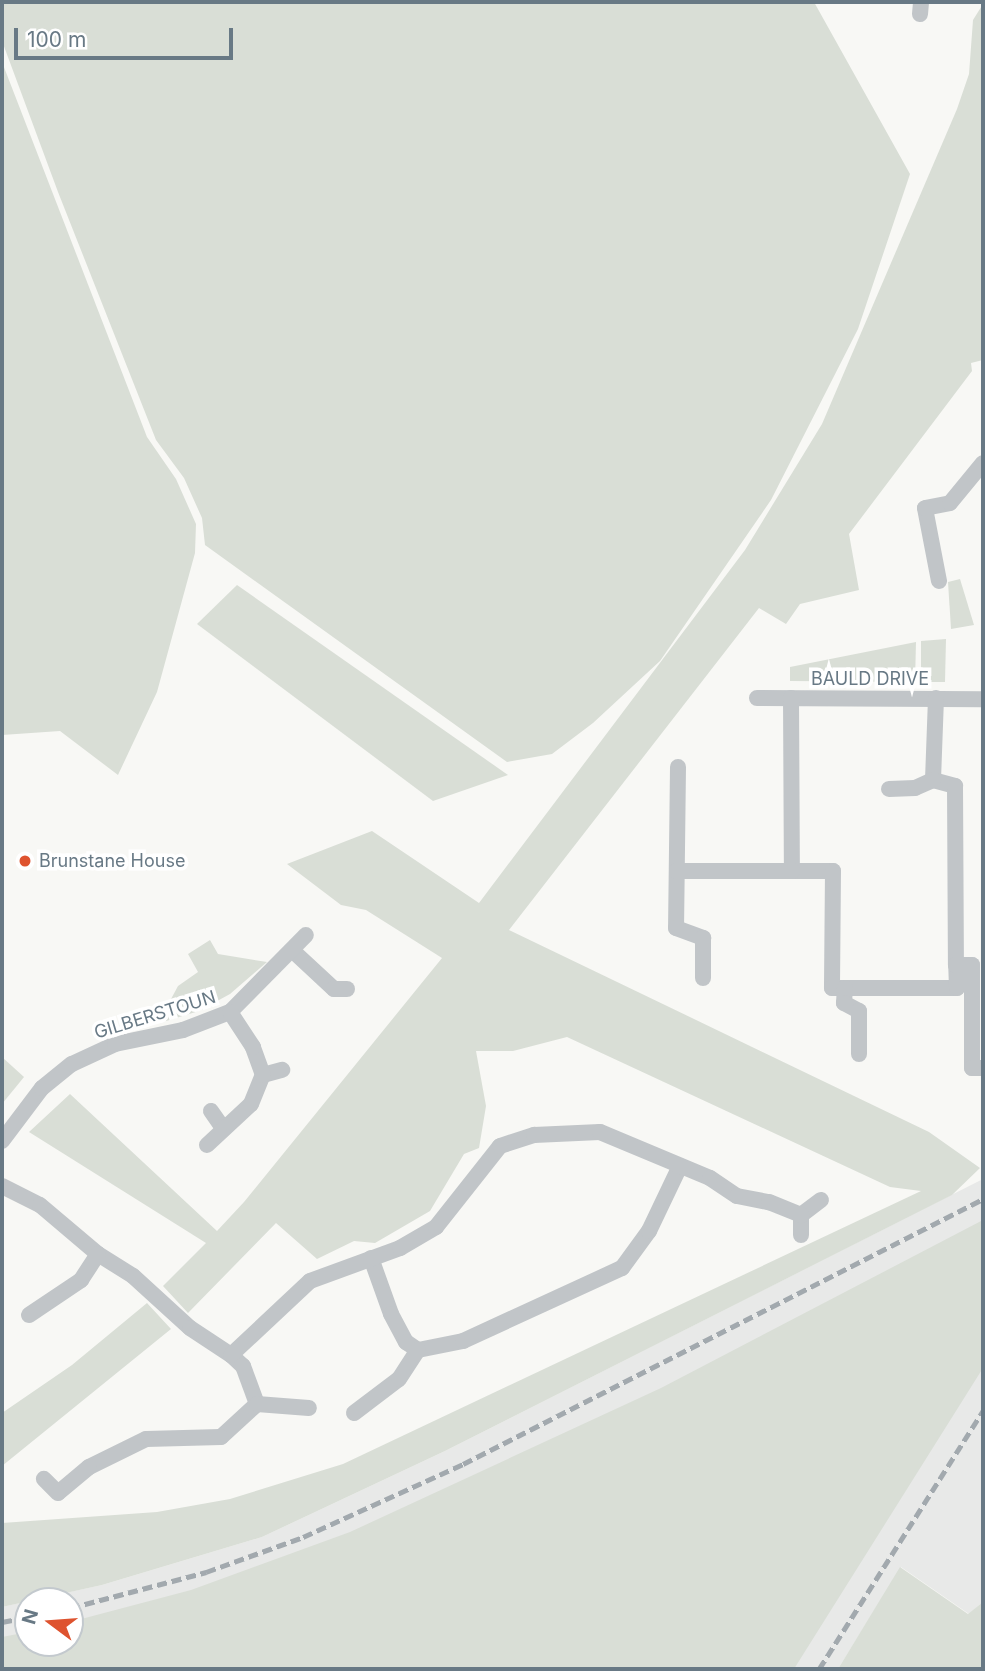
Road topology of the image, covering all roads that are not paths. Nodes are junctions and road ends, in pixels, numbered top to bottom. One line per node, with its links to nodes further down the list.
1 (983, 463): 2 (street)
2 (939, 581)
3 (757, 698): 4 (street, BAULD DRIVE)
4 (791, 698): 5 (street, BAULD DRIVE); 11 (street)
5 (936, 698): 6 (street, BAULD DRIVE); 8 (street)
6 (983, 699)
7 (678, 767): 10 (street)
8 (933, 780): 9 (street); 14 (street)
9 (889, 789)
10 (677, 871): 11 (street); 15 (street)
11 (792, 871): 16 (street)
12 (306, 935): 13 (street, GILBERSTOUN)
13 (293, 951): 17 (street); 18 (street, GILBERSTOUN)
14 (971, 965): 16 (street); 20 (street)
15 (703, 978)
16 (845, 988): 19 (street)
17 (336, 993)
18 (230, 1012): 22 (street, GILBERSTOUN); 25 (street, GILBERSTOUN)
19 (859, 1054)
20 (983, 1068)
21 (282, 1070): 22 (street)
22 (263, 1075): 24 (street)
23 (211, 1111): 24 (street)
24 (222, 1127): 26 (street)
25 (2, 1141)
26 (207, 1145)
27 (680, 1166): 30 (street); 33 (street); 35 (street)
28 (2, 1186): 32 (street)
29 (821, 1200): 30 (street)
30 (801, 1216): 31 (street)
31 (801, 1235)
32 (98, 1254): 34 (street); 36 (street)
33 (371, 1258): 35 (street); 36 (street)
34 (29, 1315)
35 (418, 1350): 39 (street)
36 (231, 1355): 37 (street)
37 (257, 1404): 38 (street); 40 (street)
38 (309, 1408)
39 (354, 1413)
40 (44, 1479)

